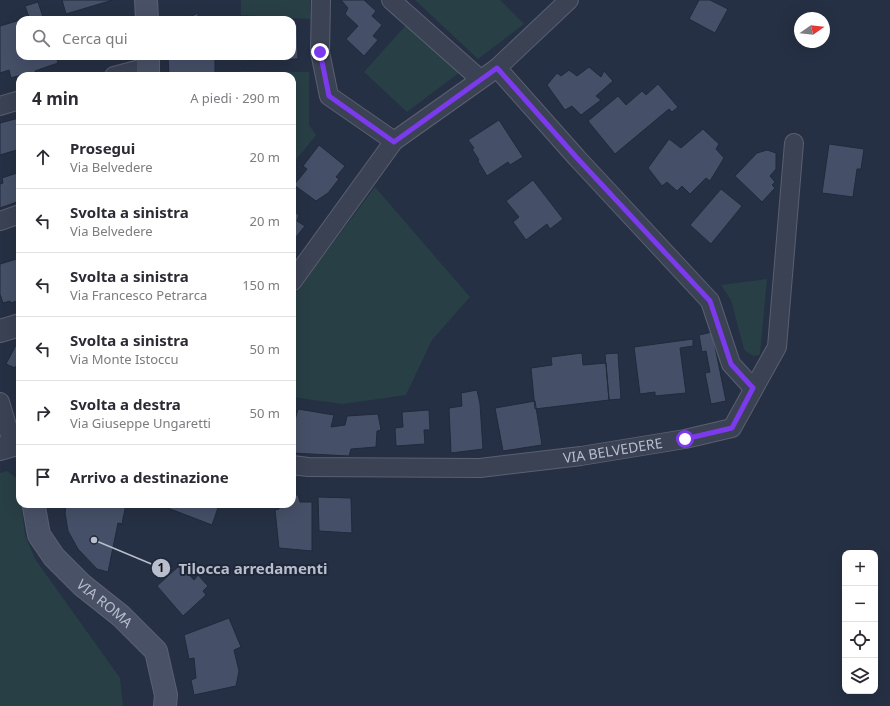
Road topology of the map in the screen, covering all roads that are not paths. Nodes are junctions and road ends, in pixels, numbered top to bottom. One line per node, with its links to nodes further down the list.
1 (146, 0): 5 (main road)
2 (321, 0): 12 (street)
3 (391, 0): 9 (street)
4 (569, 0): 7 (street)
5 (147, 16)
6 (148, 66): 8 (street)
7 (497, 68): 9 (street); 19 (street)
8 (128, 72)
9 (480, 79): 12 (street)
10 (16, 101): 11 (street)
11 (0, 106)
12 (394, 142): 16 (street)
13 (794, 143): 19 (street, VIA BELVEDERE)
14 (16, 215): 15 (street)
15 (0, 220)
16 (296, 277)
17 (16, 326): 18 (street)
18 (0, 331)
19 (753, 388): 22 (street, VIA BELVEDERE)
20 (0, 402): 21 (street)
21 (11, 447)
22 (296, 466)
23 (36, 508): 24 (main road, VIA ROMA)
24 (165, 706)

